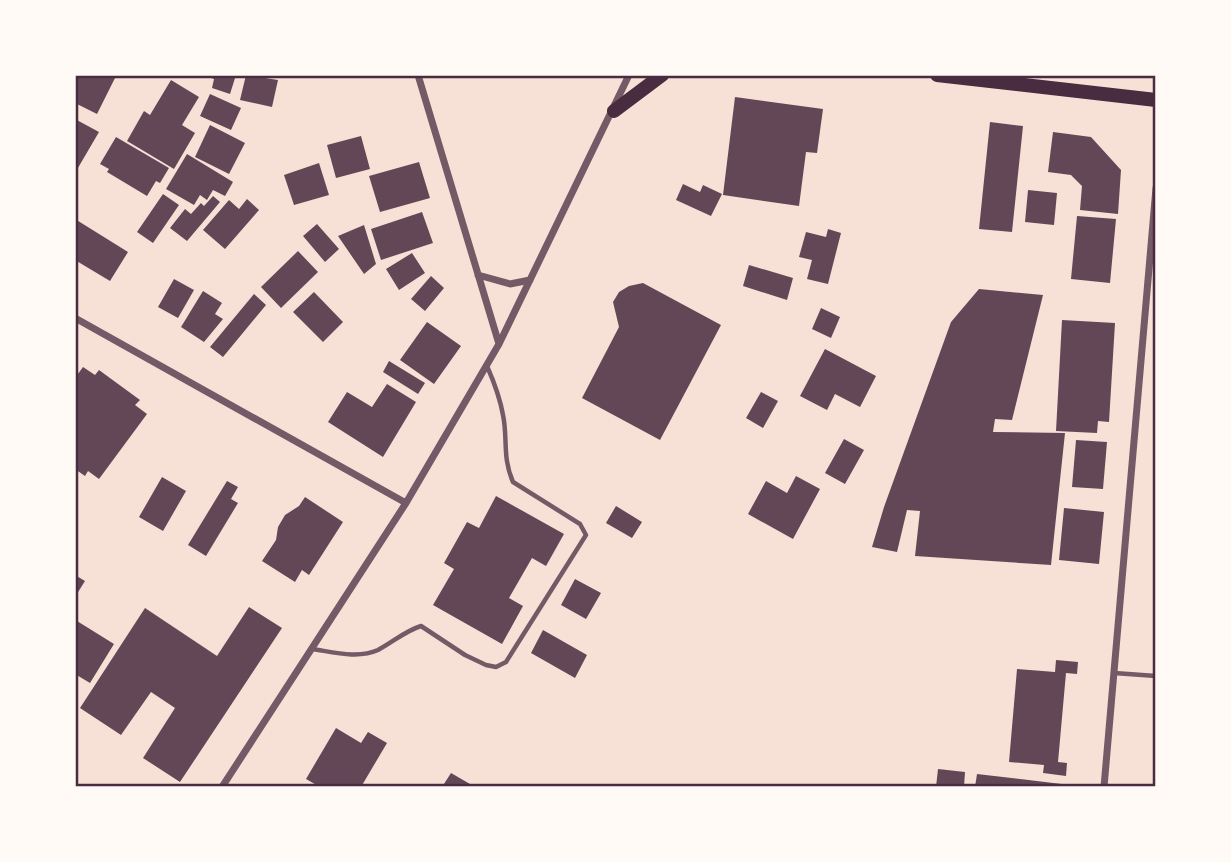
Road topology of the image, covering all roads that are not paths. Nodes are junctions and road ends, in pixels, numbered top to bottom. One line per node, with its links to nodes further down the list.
1 (418, 75): 8 (street)
2 (629, 75): 6 (street)
3 (662, 75): 6 (main road)
4 (937, 75): 5 (main road)
5 (1156, 100)
6 (614, 111): 9 (street)
7 (1156, 188): 15 (street)
8 (478, 275): 9 (street); 11 (street)
9 (530, 280): 11 (street)
10 (75, 318): 13 (street)
11 (499, 344): 12 (street)
12 (487, 365): 13 (street); 14 (lane)
13 (407, 503): 14 (street)
14 (311, 649): 17 (street)
15 (1113, 673): 16 (lane); 18 (street)
16 (1156, 676)
17 (222, 787)
18 (1104, 787)

